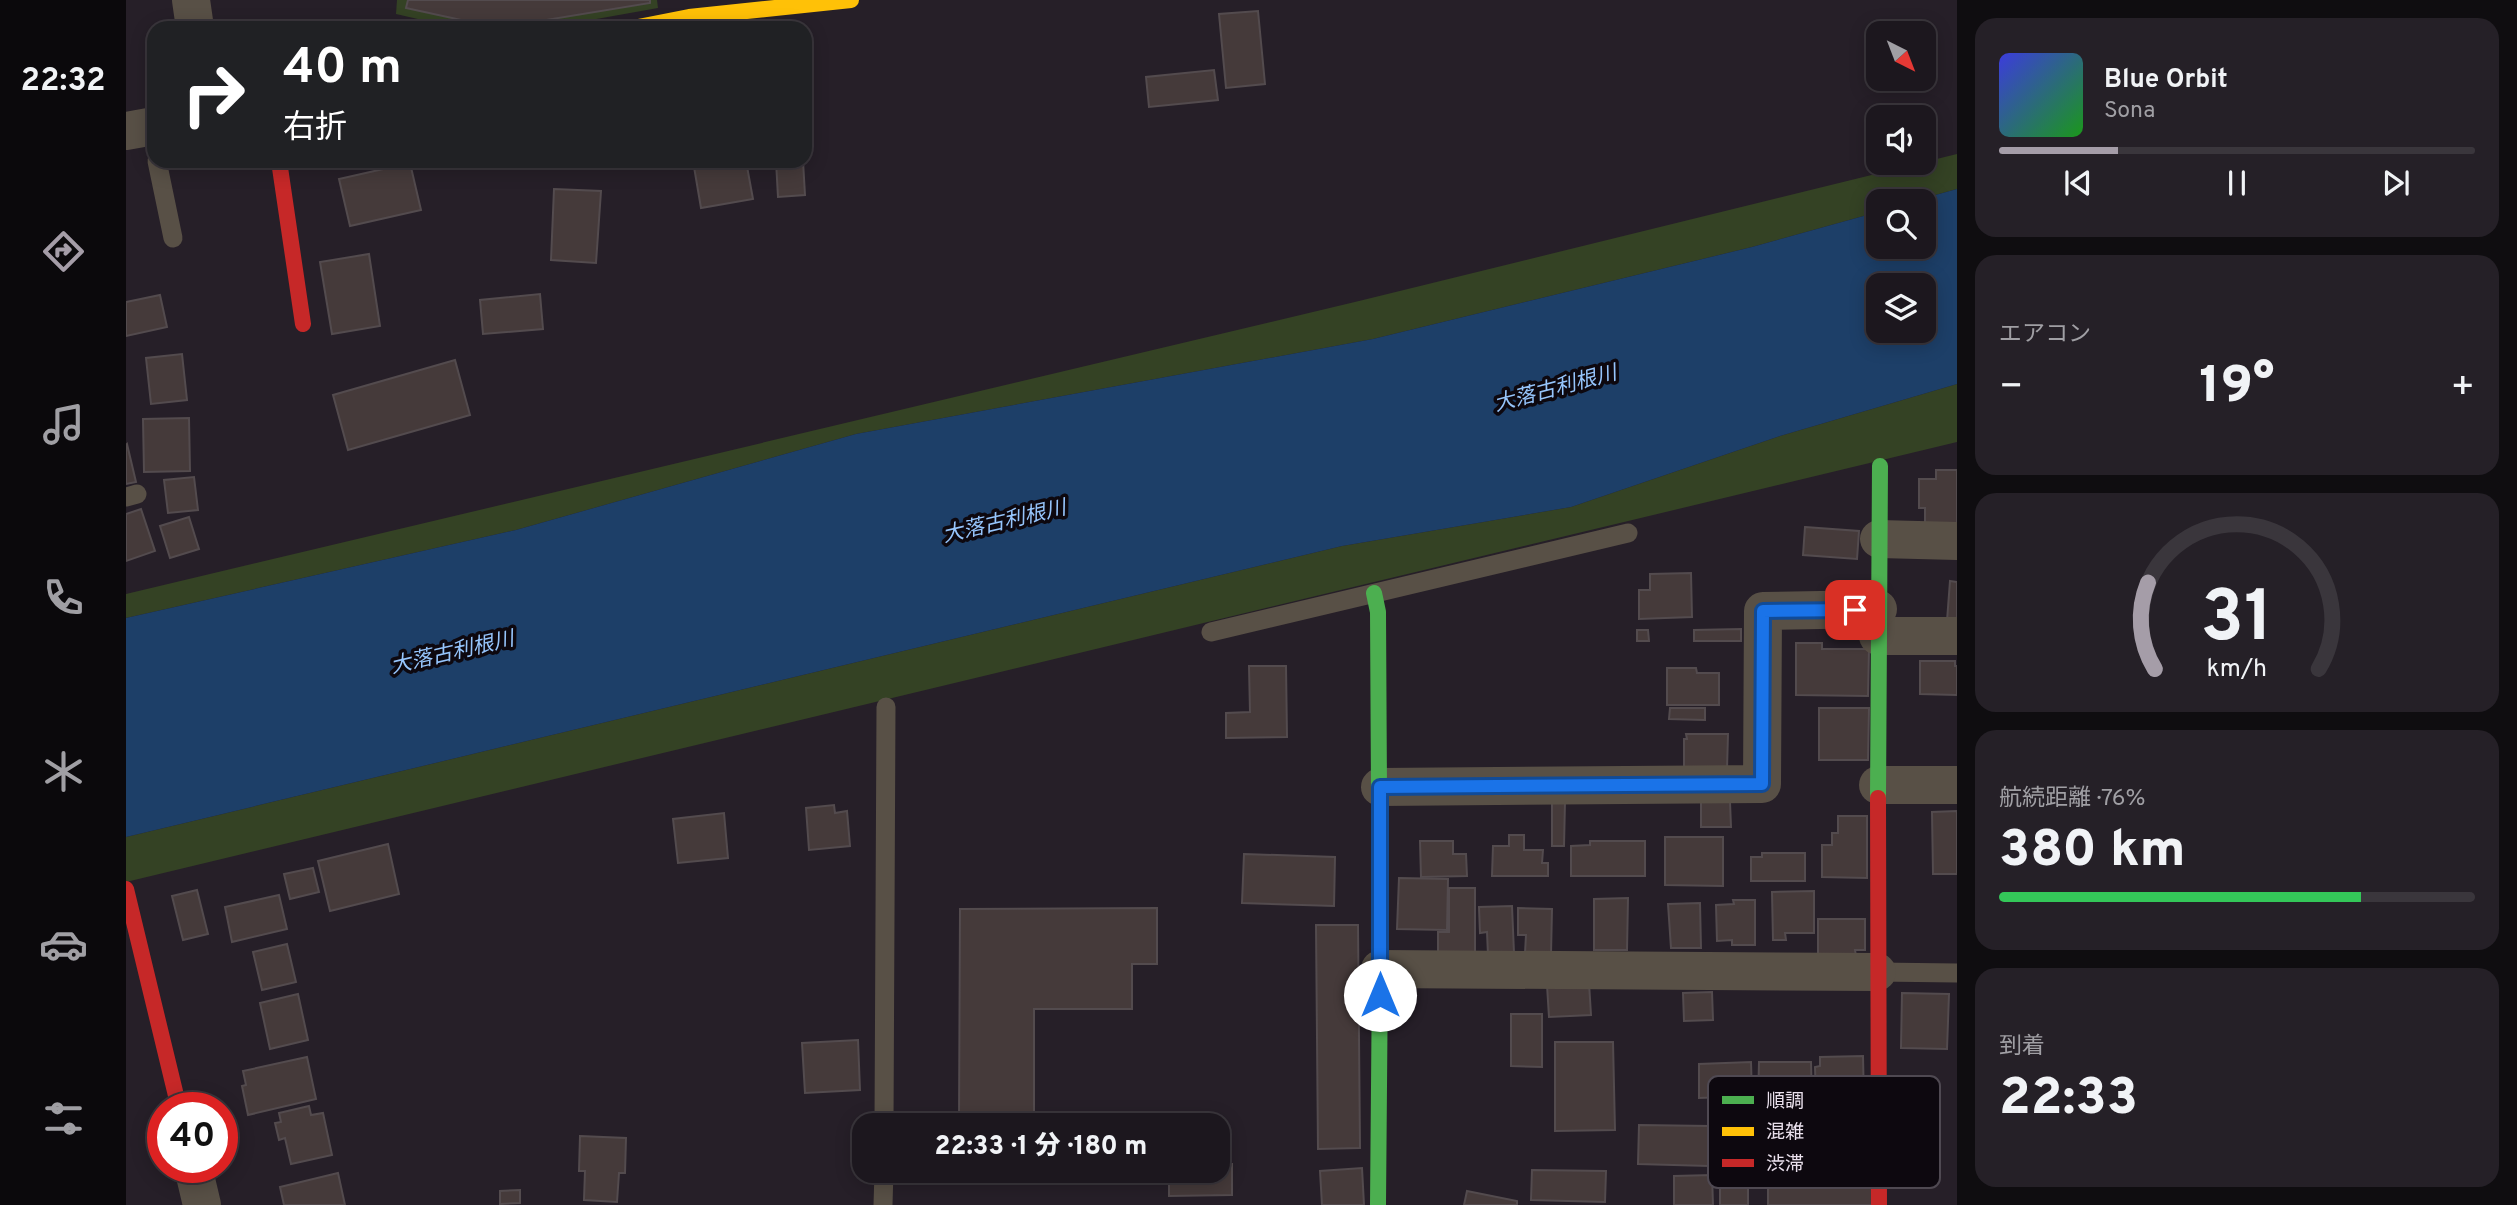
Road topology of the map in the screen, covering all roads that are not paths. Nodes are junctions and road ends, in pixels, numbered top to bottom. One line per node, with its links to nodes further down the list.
1 (191, 0): 3 (street)
2 (850, 0): 4 (street)
3 (194, 21)
4 (669, 21)
5 (156, 168): 7 (lane)
6 (280, 168): 8 (street)
7 (173, 238)
8 (303, 324)
9 (1881, 466): 11 (street)
10 (1628, 533): 13 (lane)
11 (1879, 539): 12 (street); 14 (street)
12 (1957, 541)
13 (1374, 593): 15 (lane); 20 (street)
14 (1878, 623): 16 (street); 18 (street); 20 (street)
15 (1212, 632)
16 (1957, 636)
17 (886, 707): 27 (lane)
18 (1878, 785): 19 (street); 23 (street)
19 (1957, 785)
20 (1380, 787): 22 (street)
21 (127, 889): 26 (street)
22 (1380, 969): 23 (street); 32 (street)
23 (1877, 972): 24 (lane); 25 (street)
24 (1957, 973)
25 (1878, 1076)
26 (175, 1092)
27 (884, 1113)
28 (197, 1183): 30 (street)
29 (884, 1183): 31 (lane)
30 (202, 1205)
31 (883, 1205)
32 (1378, 1205)

